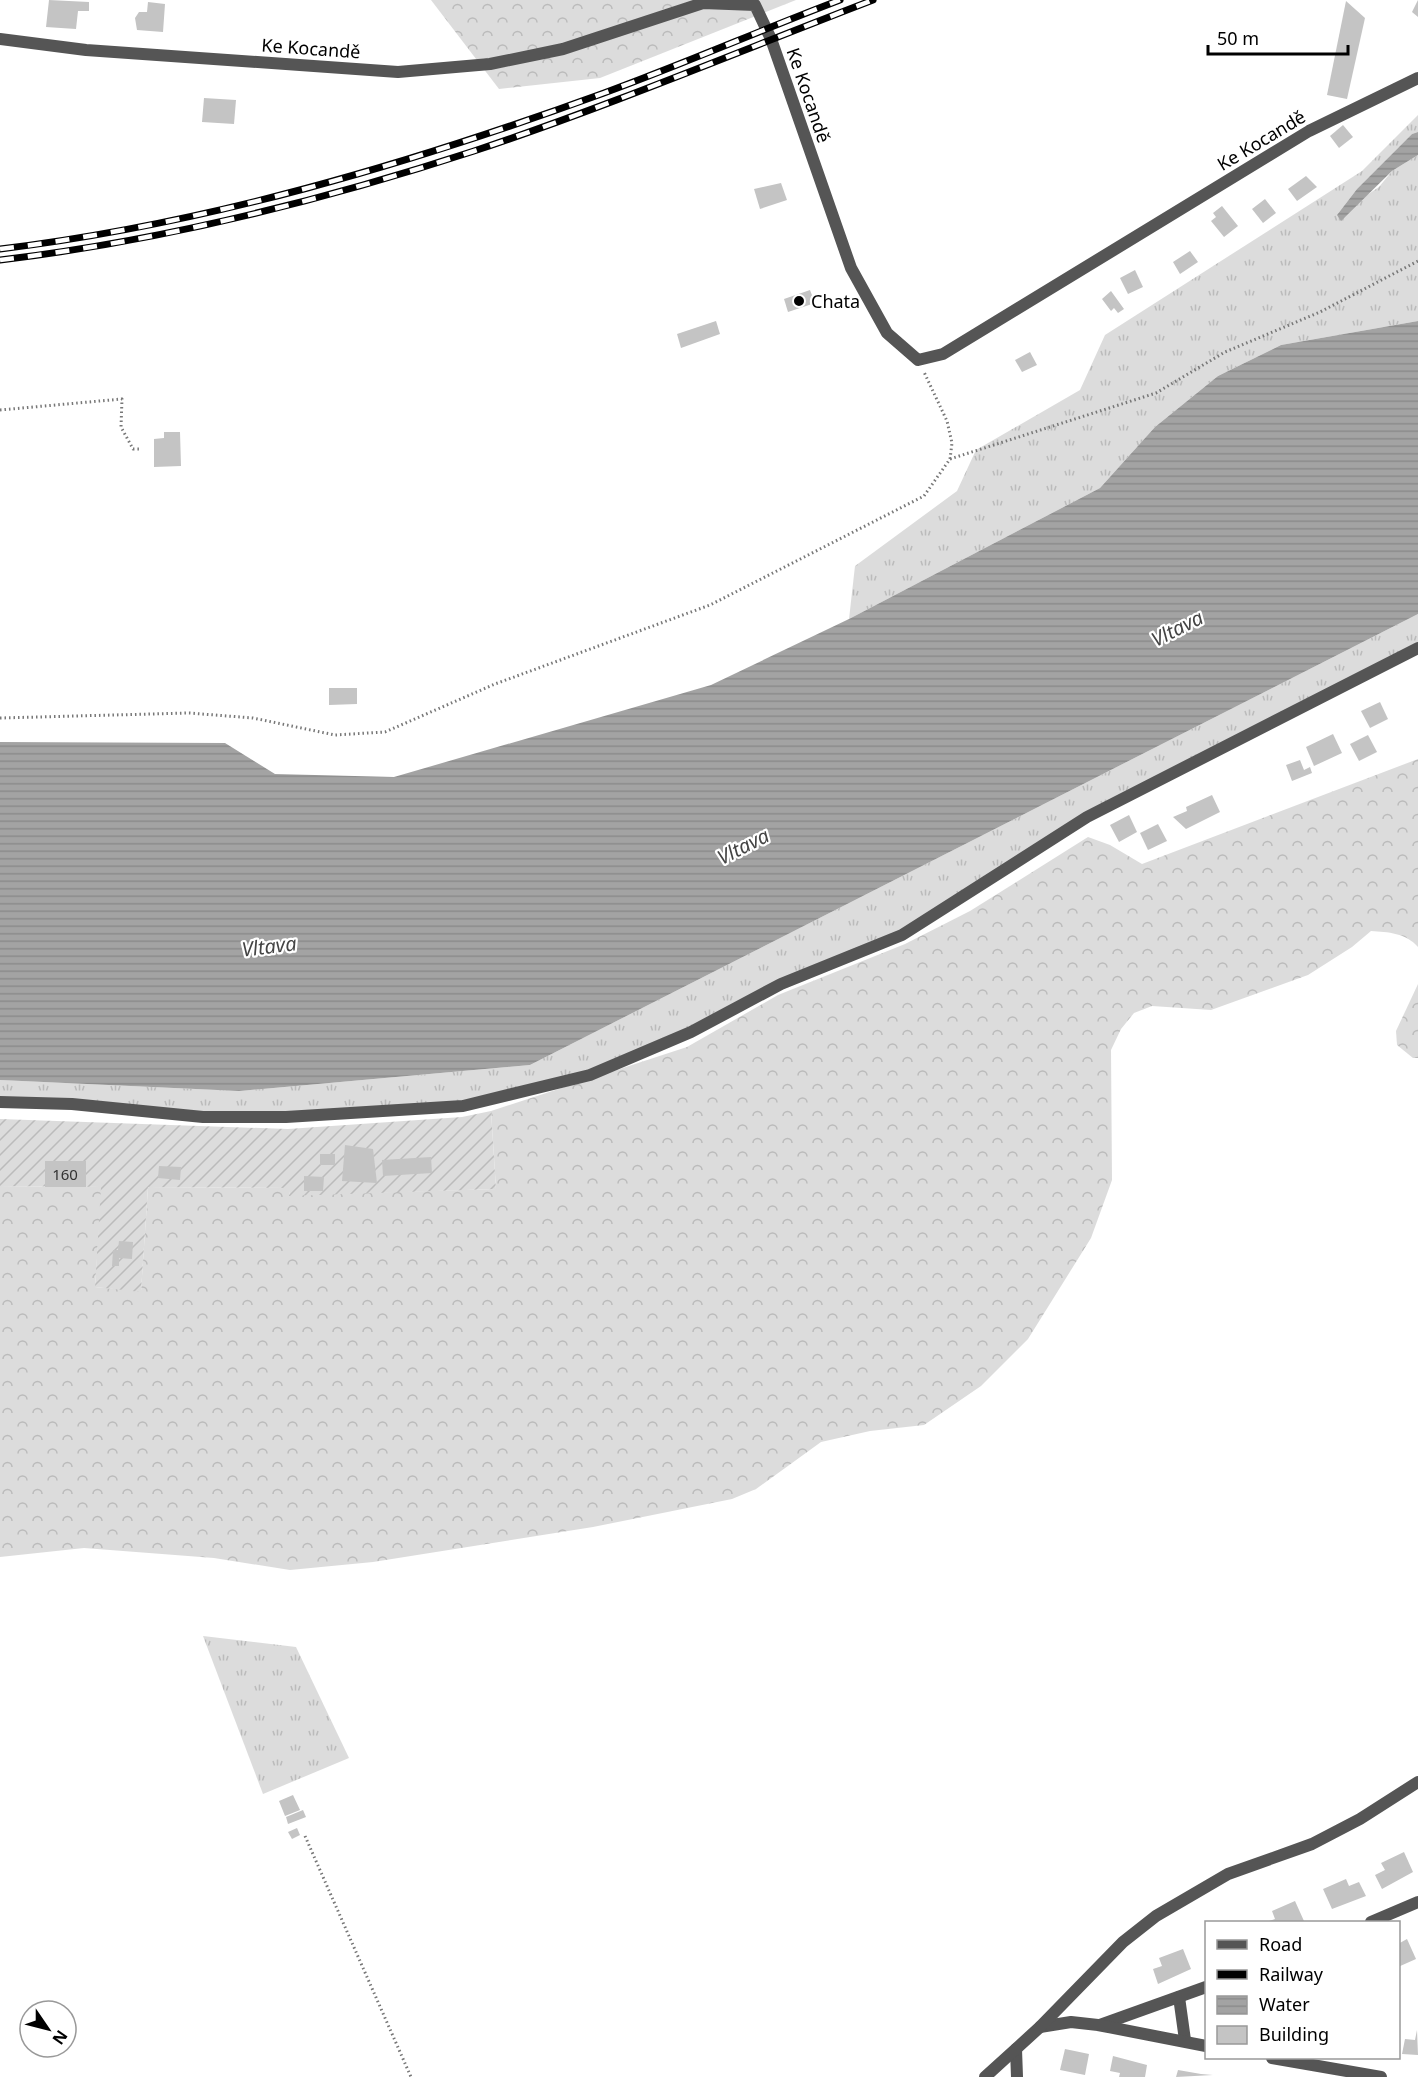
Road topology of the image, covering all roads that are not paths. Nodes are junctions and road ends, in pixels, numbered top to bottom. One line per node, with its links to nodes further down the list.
1 (0, 39): 2 (street, Ke Kocandě)
2 (1418, 78)
3 (1418, 648): 4 (street)
4 (0, 1102)
5 (1418, 1782): 11 (street)
6 (1418, 1902): 7 (street)
7 (1375, 1921)
8 (1205, 1987): 9 (street)
9 (1179, 1997): 10 (street); 12 (street)
10 (1098, 2025): 11 (street); 12 (street)
11 (1040, 2027): 14 (street)
12 (1185, 2040): 13 (street)
13 (1205, 2046)
14 (1016, 2049): 16 (street); 17 (street)
15 (1278, 2059): 18 (street)
16 (985, 2077)
17 (1017, 2077)
18 (1381, 2077)

